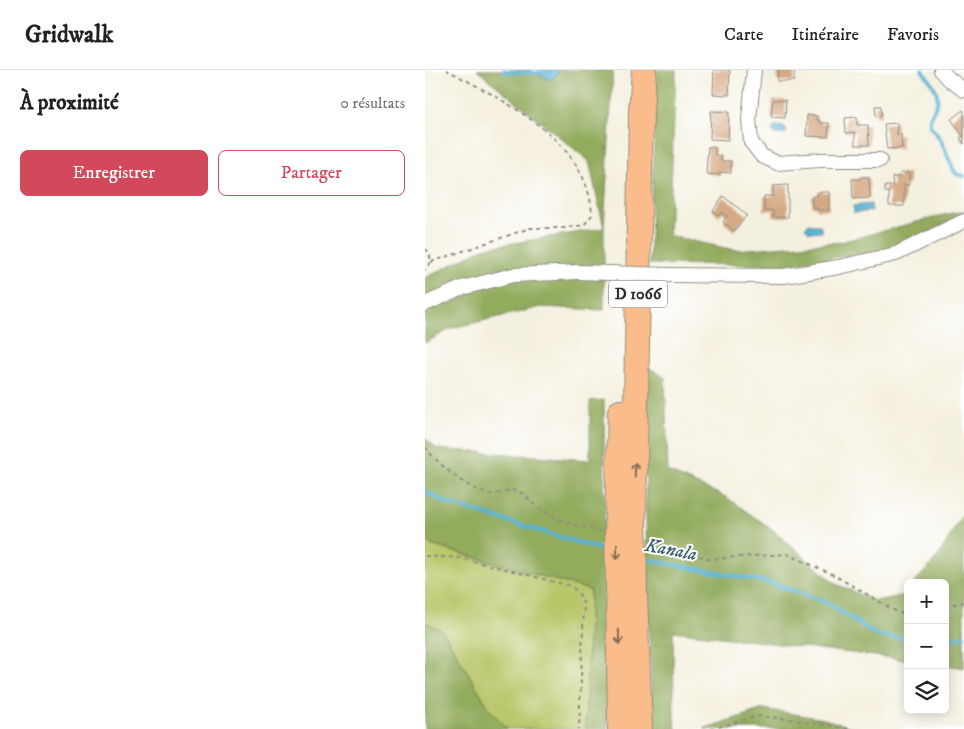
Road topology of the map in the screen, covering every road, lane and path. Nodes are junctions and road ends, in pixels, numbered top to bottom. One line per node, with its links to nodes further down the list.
1 (447, 70): 10 (path)
2 (629, 70): 14 (highway, D 1066)
3 (644, 70): 14 (highway, D 1066, one-way to 3)
4 (754, 70): 7 (street)
5 (941, 70): 6 (street)
6 (964, 90)
7 (880, 160)
8 (964, 222): 12 (street, bridge)
9 (425, 248): 10 (path)
10 (431, 262): 11 (path)
11 (425, 270)
12 (425, 304)
13 (425, 447): 14 (path)
14 (619, 522): 17 (highway, D 1066, bridge)
15 (649, 541): 20 (path)
16 (425, 556): 21 (path)
17 (627, 590): 22 (highway, D 1066, one-way to 22); 23 (highway, D 1066)
18 (964, 602): 19 (path)
19 (949, 605)
20 (904, 614)
21 (579, 729)
22 (620, 729)
23 (640, 729)
24 (711, 729): 25 (path)
25 (849, 729)

